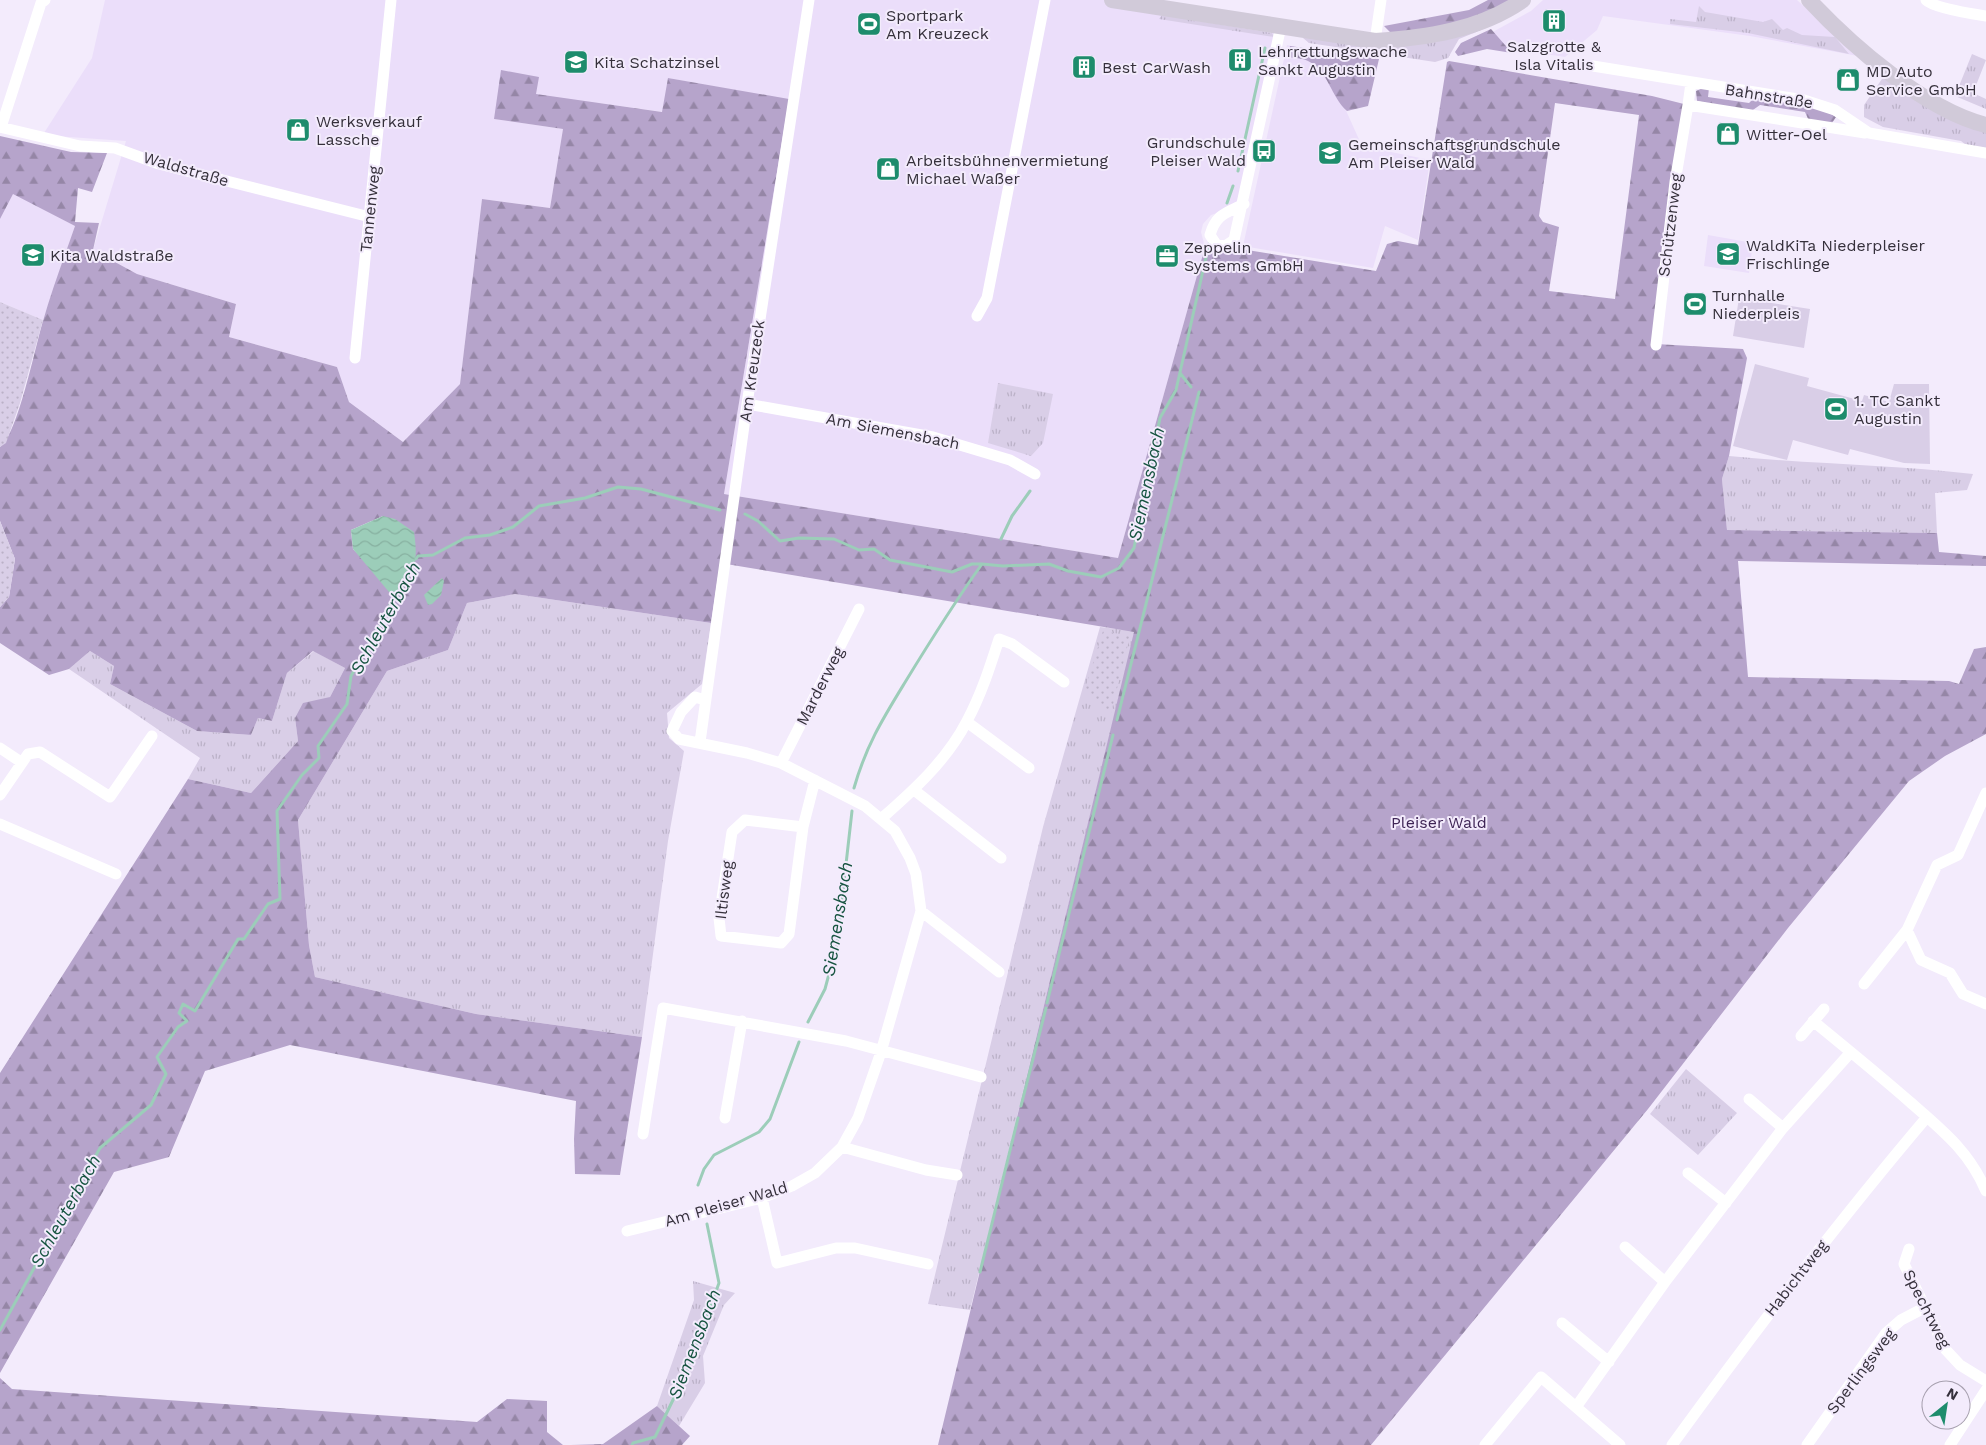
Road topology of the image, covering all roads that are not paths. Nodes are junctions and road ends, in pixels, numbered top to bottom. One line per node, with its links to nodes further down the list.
1 (44, 0): 17 (street, Waldstraße)
2 (391, 0): 21 (street, Tannenweg)
3 (809, 0): 25 (street, Am Kreuzeck)
4 (1045, 0): 22 (street)
5 (1112, 0): 11 (street)
6 (1382, 0): 12 (street)
7 (1522, 0): 12 (street)
8 (1809, 0): 16 (street)
9 (1926, 0): 10 (street)
10 (1986, 16)
11 (1281, 26): 12 (street); 20 (street)
12 (1375, 41)
13 (1593, 66): 14 (street, Bahnstraße)
14 (1691, 83): 15 (street); 18 (street, Bahnstraße)
15 (1688, 105): 18 (street, Bahnstraße); 23 (street, Schützenweg)
16 (1986, 125)
17 (0, 127): 21 (street, Waldstraße)
18 (1869, 134): 19 (street, Bahnstraße)
19 (1986, 153)
20 (1244, 204)
21 (370, 217): 24 (street, Tannenweg)
22 (978, 316)
23 (1656, 345)
24 (355, 358)
25 (747, 404): 26 (street, Am Siemensbach); 29 (street, Am Kreuzeck)
26 (1035, 474)
27 (859, 609): 35 (street, Marderweg)
28 (1064, 682): 30 (street)
29 (705, 700): 32 (street, Am Kreuzeck); 32 (street, Am Pleiser Wald)
30 (967, 722): 36 (street); 38 (street)
31 (152, 736): 34 (street)
32 (700, 742): 35 (street, Am Pleiser Wald)
33 (0, 748): 34 (street)
34 (21, 762): 40 (street)
35 (780, 763): 37 (street, Am Pleiser Wald)
36 (1029, 768)
37 (816, 780): 41 (street, Am Pleiser Wald); 43 (street, Iltisweg)
38 (914, 790): 41 (street); 44 (street)
39 (1986, 793): 47 (street)
40 (0, 794)
41 (882, 818): 46 (street, Am Pleiser Wald)
42 (0, 824): 45 (street)
43 (803, 827): 43 (street, Iltisweg)
44 (1001, 858)
45 (116, 874)
46 (921, 911): 48 (street); 55 (street, Am Pleiser Wald)
47 (1907, 930): 49 (street); 50 (street)
48 (999, 972)
49 (1864, 984)
50 (1986, 1004)
51 (1824, 1009): 53 (street)
52 (742, 1021): 55 (street); 60 (street); 62 (street)
53 (1814, 1021): 54 (street); 56 (street)
54 (1801, 1036)
55 (881, 1052): 57 (street); 63 (street, Am Pleiser Wald)
56 (1855, 1055): 59 (street); 61 (street)
57 (982, 1077)
58 (1749, 1099): 61 (street)
59 (1927, 1117): 66 (street); 82 (street, Habichtweg)
60 (724, 1118)
61 (1783, 1128): 68 (street)
62 (643, 1134)
63 (842, 1147): 65 (street); 67 (street, Am Pleiser Wald)
64 (1688, 1173): 68 (street)
65 (957, 1175)
66 (1986, 1191)
67 (762, 1198): 69 (street, Am Pleiser Wald); 72 (street)
68 (1726, 1203): 73 (street)
69 (627, 1231)
70 (1625, 1248): 73 (street)
71 (1910, 1249): 74 (street, Spechtweg)
72 (928, 1264)
73 (1665, 1282): 76 (street)
74 (1924, 1308): 77 (street, Spechtweg); 83 (street, Sperlingsweg)
75 (1562, 1323): 76 (street)
76 (1609, 1362): 79 (street)
77 (1986, 1381)
78 (1986, 1390): 84 (street)
79 (1576, 1407): 80 (street); 81 (street)
80 (1485, 1445)
81 (1620, 1445)
82 (1672, 1445)
83 (1807, 1445)
84 (1950, 1445)

